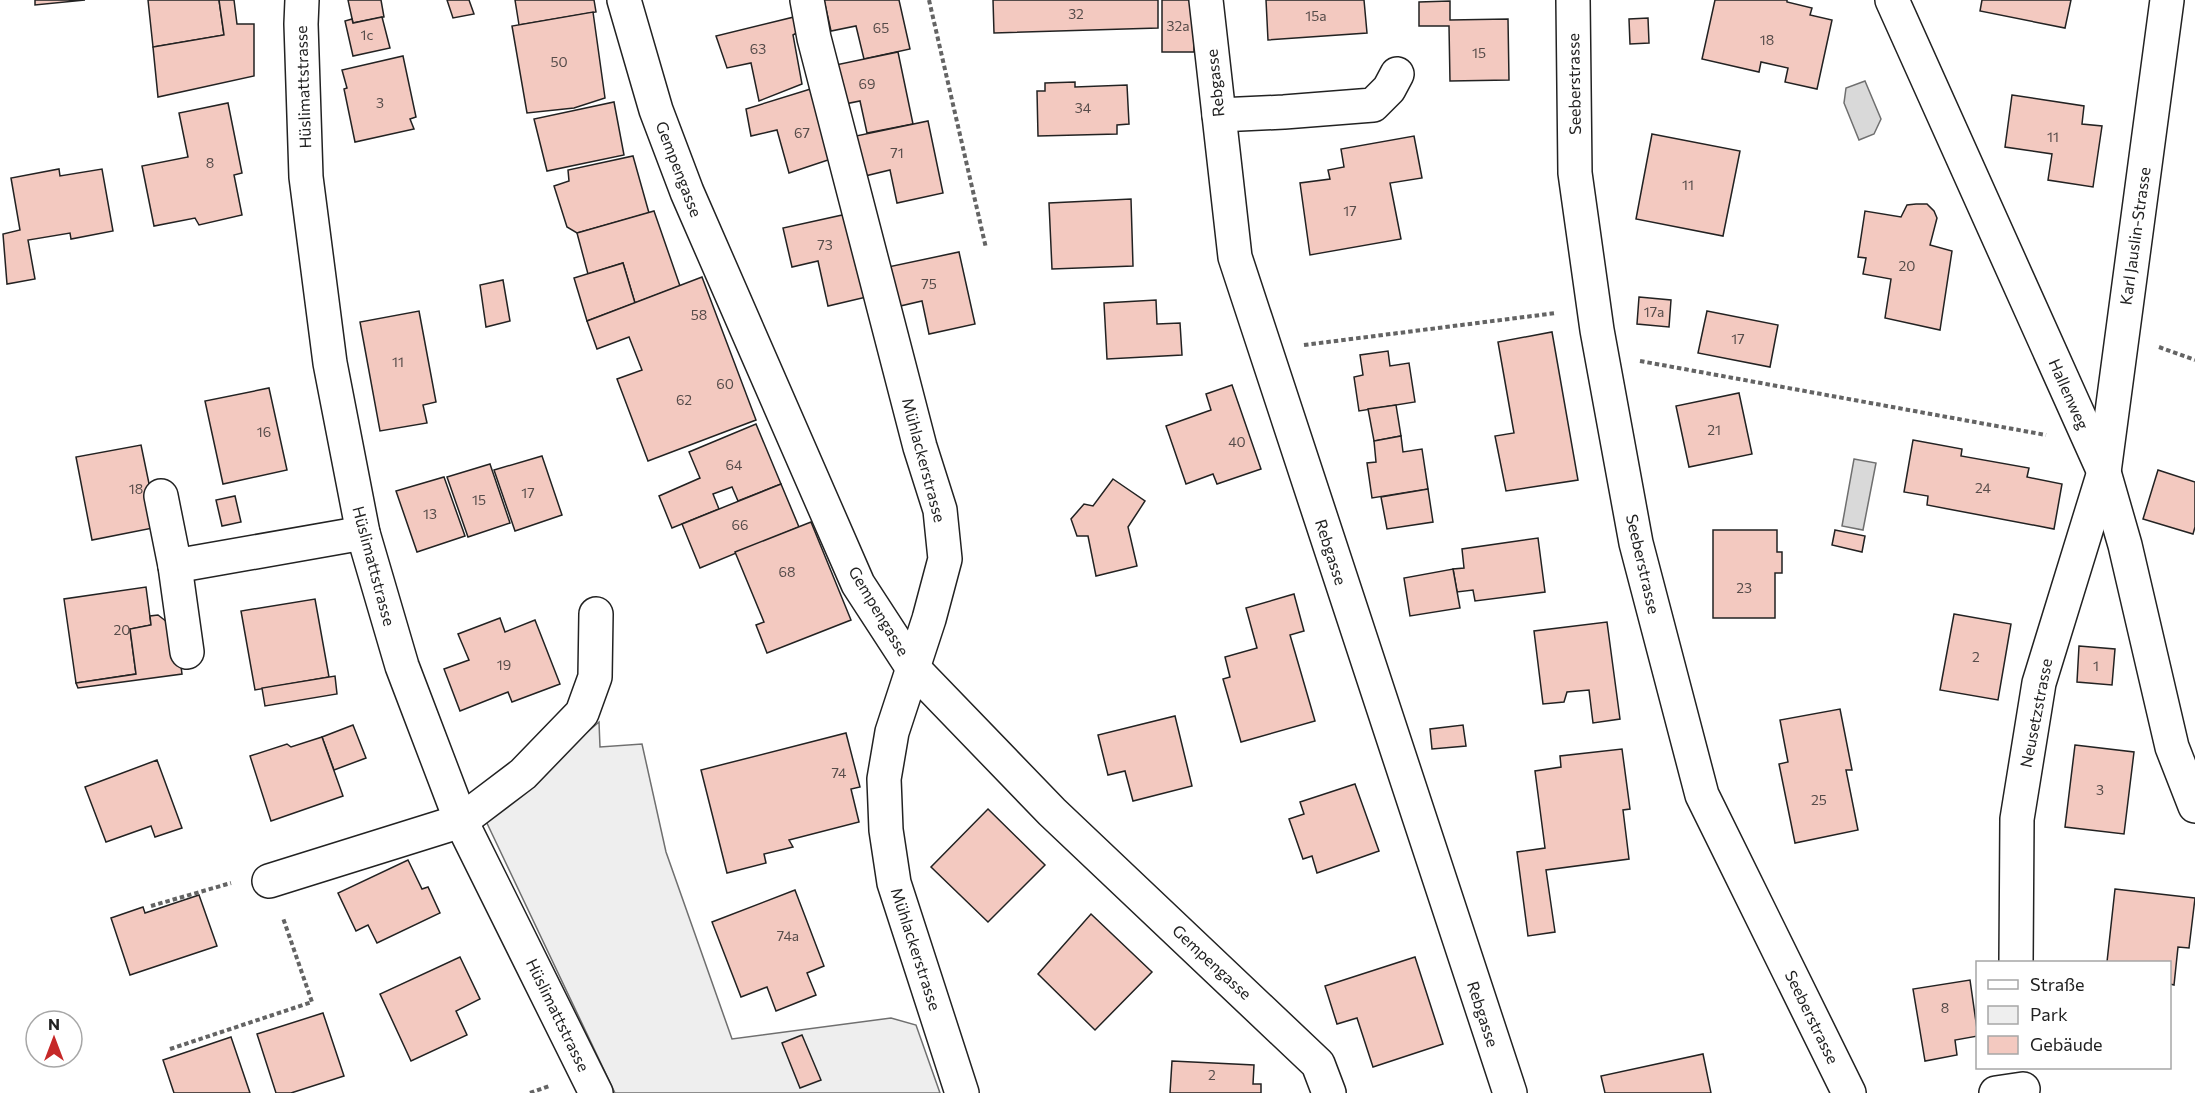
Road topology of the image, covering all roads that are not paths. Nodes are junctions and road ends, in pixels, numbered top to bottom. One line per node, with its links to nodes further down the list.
1 (302, 0): 12 (street, Hüslimattstrasse)
2 (624, 0): 16 (street, Gempengasse)
3 (807, 0): 16 (street, Mühlackerstrasse)
4 (1206, 0): 9 (street, Rebgasse)
5 (1573, 0): 25 (street, Seeberstrasse)
6 (1892, 0): 10 (street, Hallenweg)
7 (2167, 0): 10 (street, Karl Jauslin-Strasse)
8 (1396, 74): 9 (street)
9 (1219, 115): 24 (street, Rebgasse)
10 (2097, 458): 17 (street, Hallenweg); 20 (street, Neusetzstrasse)
11 (161, 496): 13 (street)
12 (363, 534): 13 (street); 18 (street, Hüslimattstrasse)
13 (175, 566): 15 (street)
14 (596, 614): 18 (street)
15 (187, 652)
16 (912, 667): 22 (street, Mühlackerstrasse); 23 (street, Gempengasse)
17 (2195, 806)
18 (461, 821): 19 (street); 21 (street, Hüslimattstrasse)
19 (270, 881)
20 (2016, 961)
21 (596, 1093)
22 (962, 1093)
23 (1329, 1093)
24 (1510, 1093)
25 (1849, 1093)

